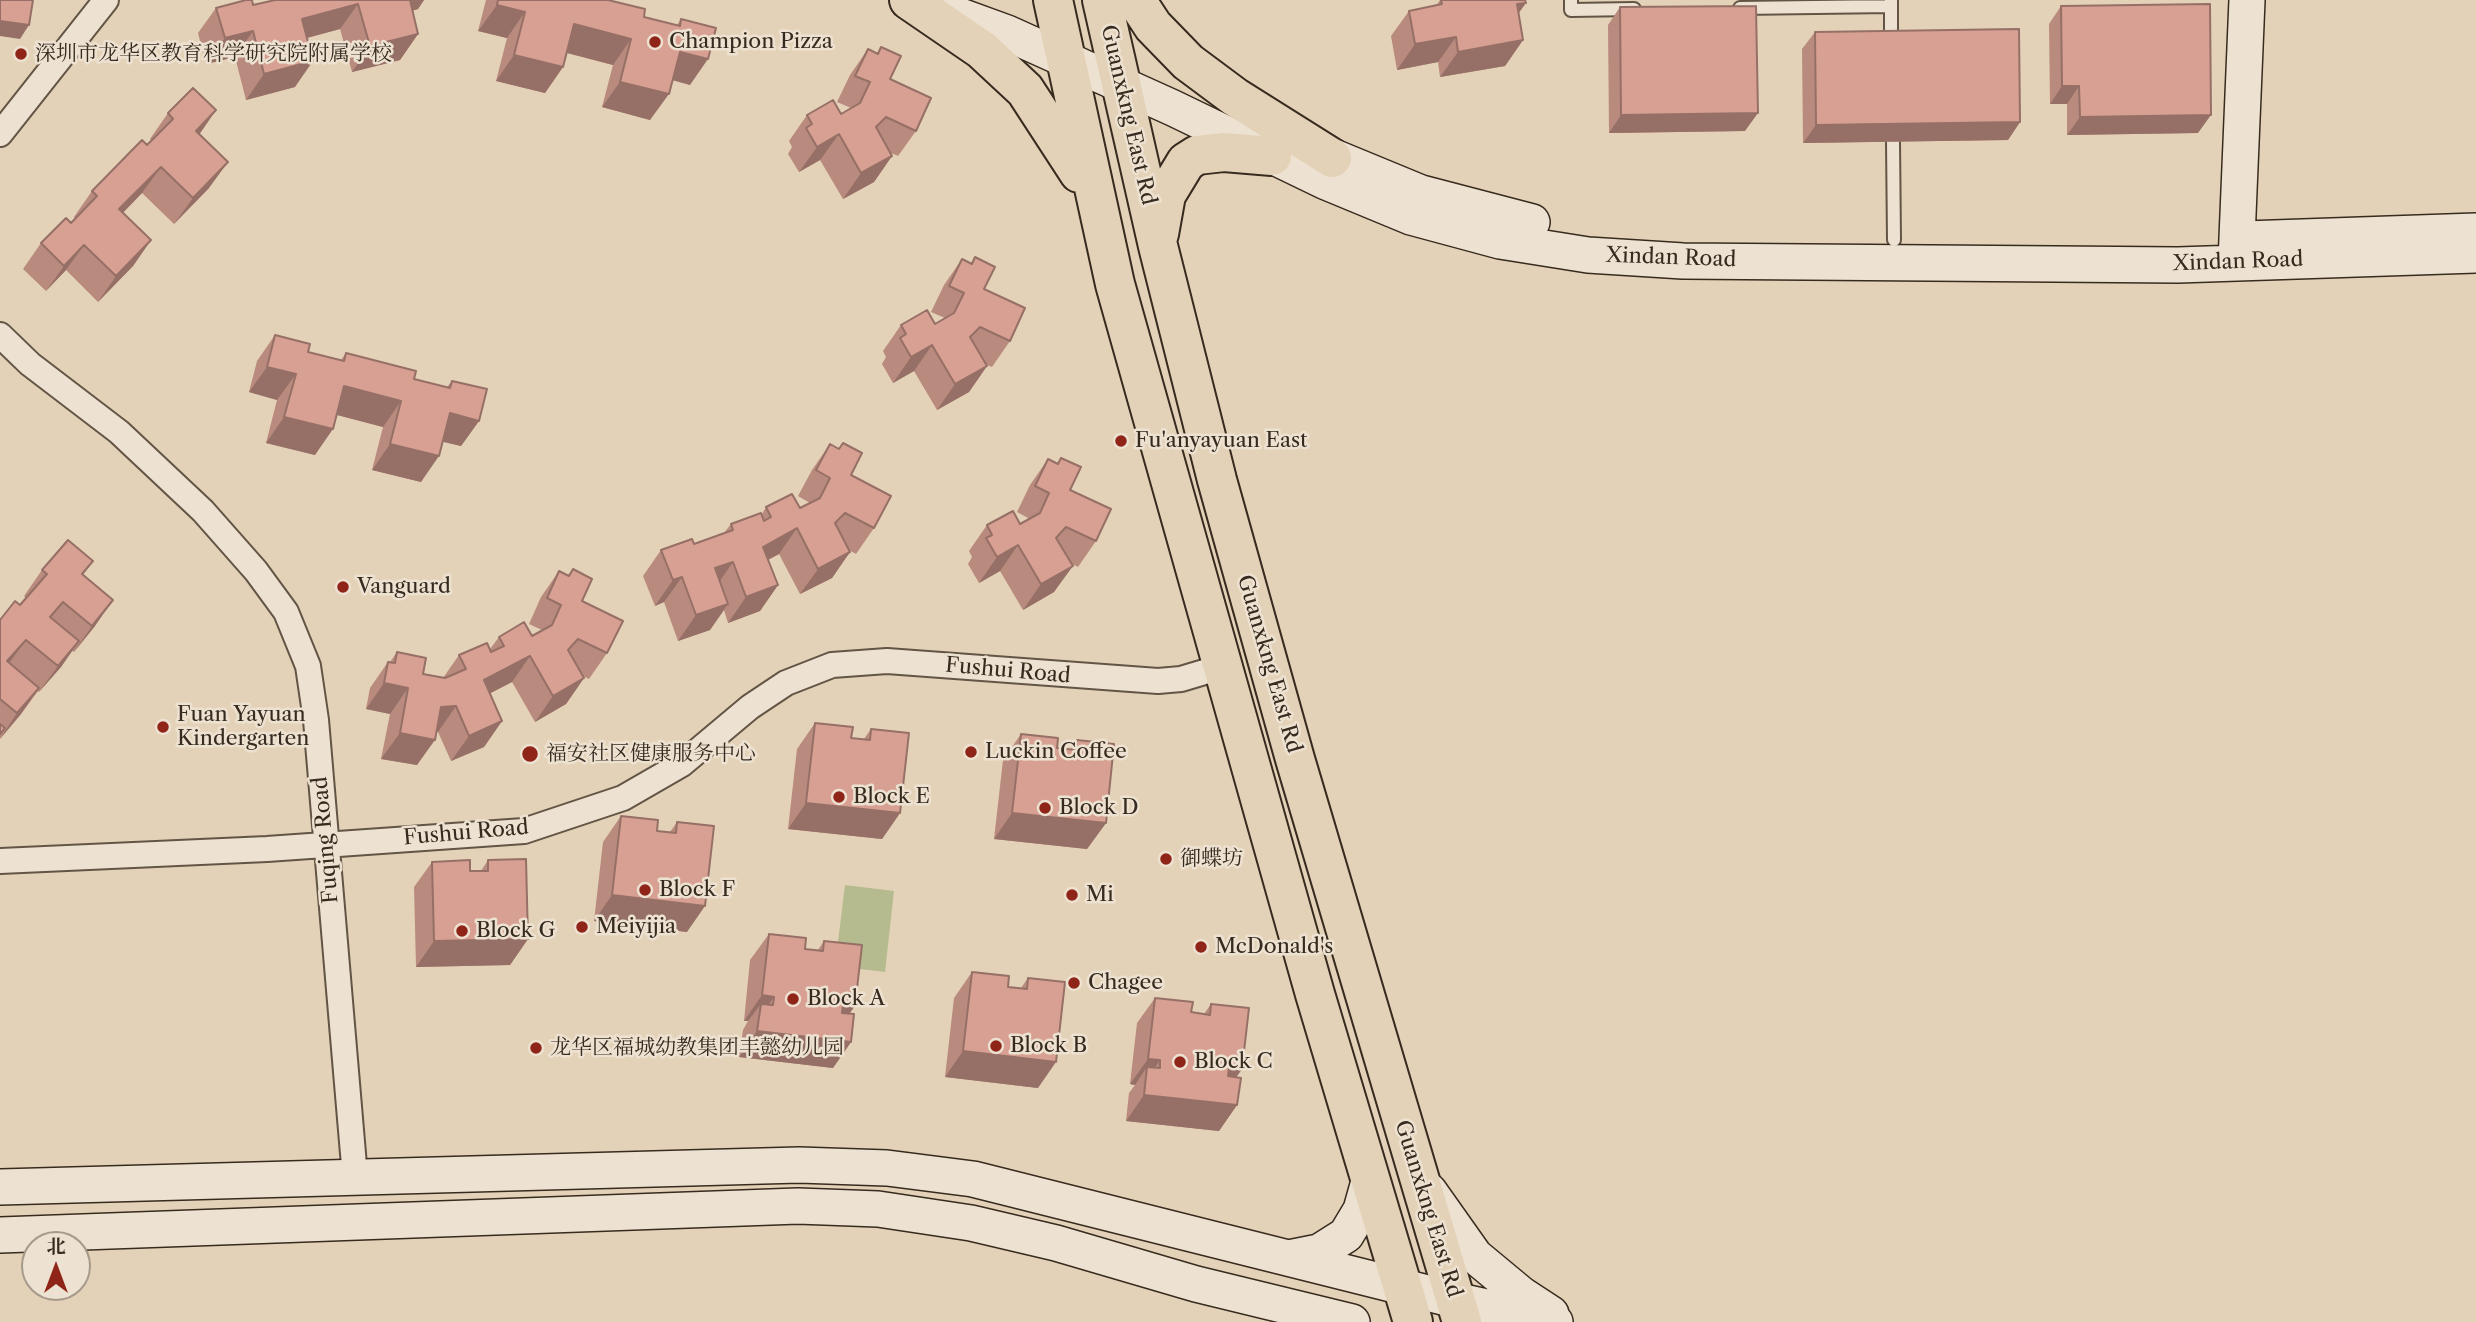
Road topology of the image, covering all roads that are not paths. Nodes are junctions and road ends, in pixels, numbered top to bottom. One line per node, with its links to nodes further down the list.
1 (106, 0): 15 (street)
2 (909, 0): 19 (main road)
3 (917, 0): 12 (street, Xindan Road)
4 (985, 0): 12 (street, Xindan Road)
5 (1102, 0): 14 (main road, Guanxkng East Rd)
6 (1136, 0): 18 (main road)
7 (1571, 0): 11 (lane)
8 (2247, 0): 23 (street)
9 (1891, 3): 10 (lane); 13 (lane)
10 (1724, 8)
11 (1654, 9)
12 (1060, 31): 14 (street, Xindan Road); 19 (main road)
13 (1891, 48)
14 (1117, 70): 17 (street, Xindan Road); 18 (street, Xindan Road); 22 (main road, Guanxkng East Rd)
15 (0, 134)
16 (1893, 141): 21 (lane)
17 (1272, 156): 22 (main road); 23 (street, Xindan Road)
18 (1332, 158): 21 (street, Xindan Road)
19 (1099, 212): 26 (main road)
20 (2476, 231): 23 (street, Xindan Road)
21 (1894, 240): 23 (street, Xindan Road)
22 (1158, 246): 29 (main road, Guanxkng East Rd)
23 (2237, 251): 24 (street, Xindan Road)
24 (2476, 255)
25 (0, 335): 27 (street, Fuqing Road)
26 (1222, 667): 27 (street, Fushui Road); 31 (main road)
27 (325, 845): 28 (street, Fushui Road); 30 (street, Fuqing Road)
28 (0, 861)
29 (1417, 1171): 37 (main road, Guanxkng East Rd); 41 (street)
30 (355, 1177): 32 (street); 34 (street)
31 (1370, 1178): 34 (street); 36 (main road)
32 (0, 1187)
33 (0, 1236): 35 (street)
34 (1289, 1258): 36 (street)
35 (1254, 1298): 38 (street); 39 (street)
36 (1407, 1304): 37 (street)
37 (1459, 1311): 40 (street)
38 (1304, 1322)
39 (1352, 1322)
40 (1555, 1322)
41 (1566, 1322)

